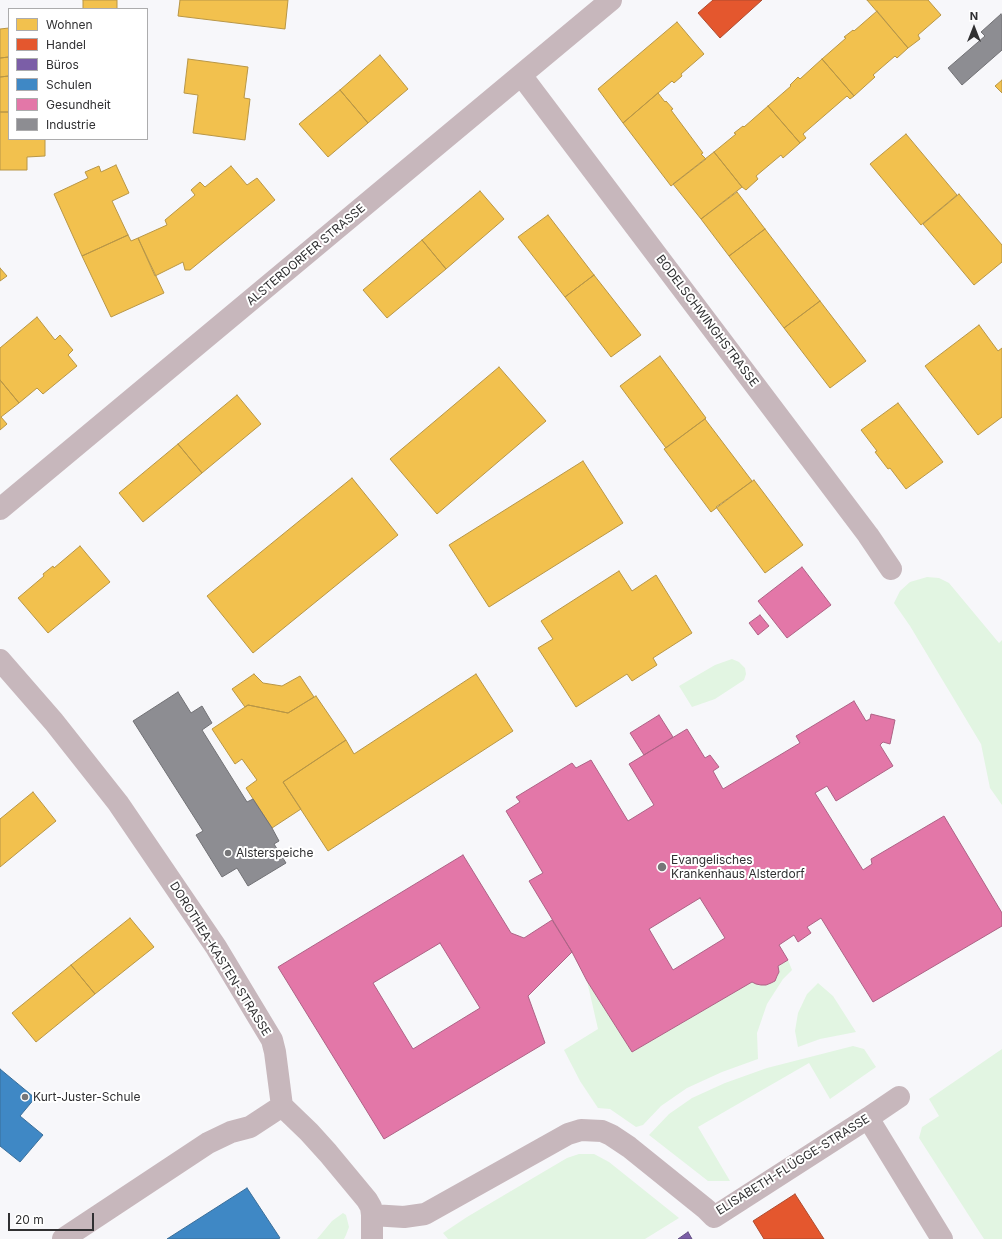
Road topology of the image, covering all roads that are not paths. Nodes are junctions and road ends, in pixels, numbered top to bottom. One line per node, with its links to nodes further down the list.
1 (611, 0): 2 (street, ALSTERDORFER STRASSE)
2 (521, 75): 3 (street, ALSTERDORFER STRASSE); 4 (street, BODELSCHWINGHSTRASSE)
3 (0, 509)
4 (890, 569)
5 (0, 660): 7 (street, DOROTHEA-KASTEN-STRASSE)
6 (899, 1097): 8 (street, ELISABETH-FLÜGGE-STRASSE)
7 (282, 1106): 9 (street); 10 (street)
8 (868, 1118): 9 (street, ELISABETH-FLÜGGE-STRASSE); 12 (street)
9 (372, 1215): 11 (street)
10 (63, 1239)
11 (372, 1239)
12 (942, 1239)

